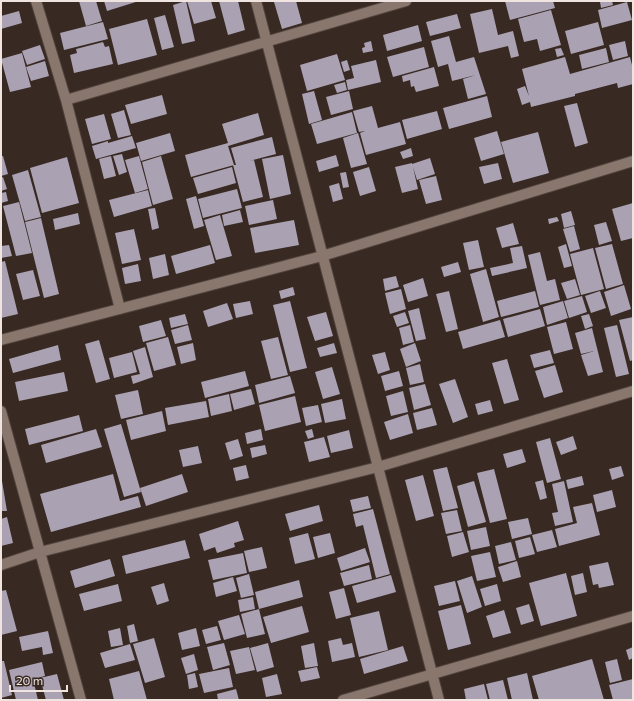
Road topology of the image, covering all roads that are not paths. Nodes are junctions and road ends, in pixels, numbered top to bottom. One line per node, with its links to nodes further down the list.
1 (36, 1): 5 (street)
2 (256, 1): 4 (street)
3 (406, 1): 4 (street)
4 (266, 42): 5 (street); 7 (street)
5 (66, 100): 8 (street)
6 (633, 161): 7 (street)
7 (322, 256): 8 (street); 12 (street)
8 (120, 309): 9 (street)
9 (1, 340)
10 (633, 390): 12 (street)
11 (1, 414): 13 (street)
12 (378, 466): 13 (street); 16 (street)
13 (40, 552): 14 (street); 17 (street)
14 (1, 565)
15 (633, 616): 16 (street)
16 (432, 674): 18 (street); 19 (street)
17 (81, 700)
18 (343, 700)
19 (439, 700)

